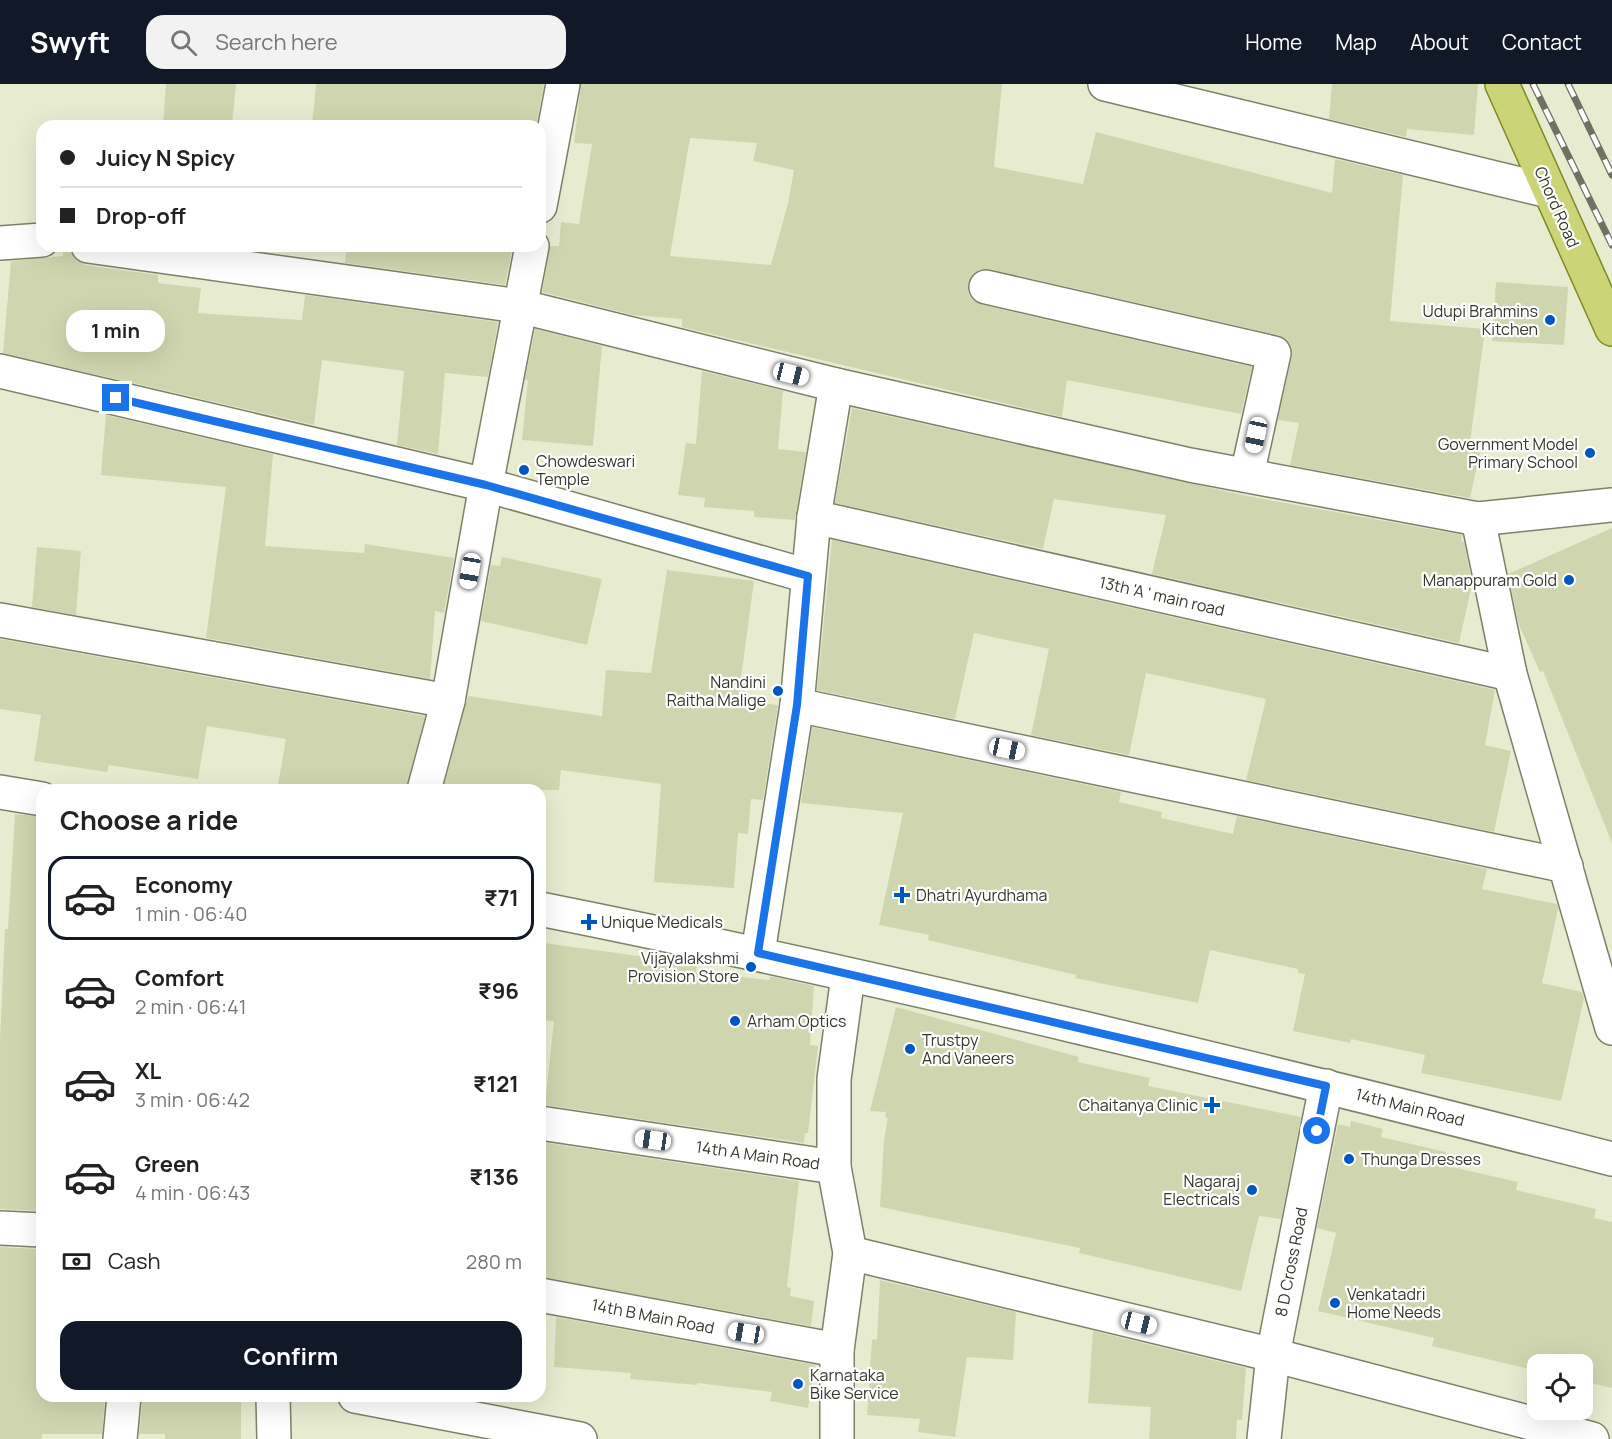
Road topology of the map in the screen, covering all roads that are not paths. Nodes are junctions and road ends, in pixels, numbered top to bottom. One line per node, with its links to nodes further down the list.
1 (563, 84): 4 (street)
2 (1105, 84): 5 (street)
3 (1502, 84): 5 (main road, Chord Road)
4 (546, 174)
5 (1549, 191): 12 (main road, Chord Road)
6 (36, 240): 7 (street)
7 (0, 243)
8 (131, 252): 11 (street)
9 (531, 252): 11 (street)
10 (986, 287): 15 (street)
11 (519, 306): 14 (street); 16 (street)
12 (1612, 329)
13 (0, 370): 16 (street)
14 (836, 385): 15 (street); 18 (street)
15 (1247, 475): 19 (street)
16 (486, 485): 20 (street); 23 (street)
17 (1612, 505): 19 (street)
18 (814, 517): 20 (street); 22 (street, 13th 'A ' main road)
19 (1478, 519): 22 (street)
20 (808, 576): 24 (street)
21 (0, 620): 23 (street)
22 (1510, 674): 28 (street)
23 (447, 701): 25 (street)
24 (797, 705): 28 (street); 30 (street)
25 (426, 784)
26 (0, 792): 27 (street)
27 (36, 798)
28 (1566, 866): 32 (street)
29 (546, 910): 30 (street, 14th Main Road)
30 (758, 953): 31 (street, 14th Main Road)
31 (848, 976): 33 (street, 14th Main Road); 36 (street)
32 (1612, 1028)
33 (1326, 1086): 35 (street, 14th Main Road); 42 (street, 8 D Cross Road)
34 (546, 1124): 36 (street, 14th A Main Road)
35 (1612, 1159)
36 (834, 1167): 39 (street)
37 (0, 1228): 38 (street)
38 (36, 1230)
39 (850, 1253): 41 (street); 42 (street)
40 (546, 1295): 41 (street, 14th B Main Road)
41 (837, 1350): 49 (street)
42 (1273, 1355): 50 (street, 8 D Cross Road); 51 (street)
43 (123, 1402): 46 (street)
44 (273, 1402): 47 (street)
45 (386, 1402): 48 (street)
46 (120, 1439)
47 (274, 1439)
48 (580, 1439)
49 (837, 1439)
50 (1264, 1439)
51 (1592, 1439)

